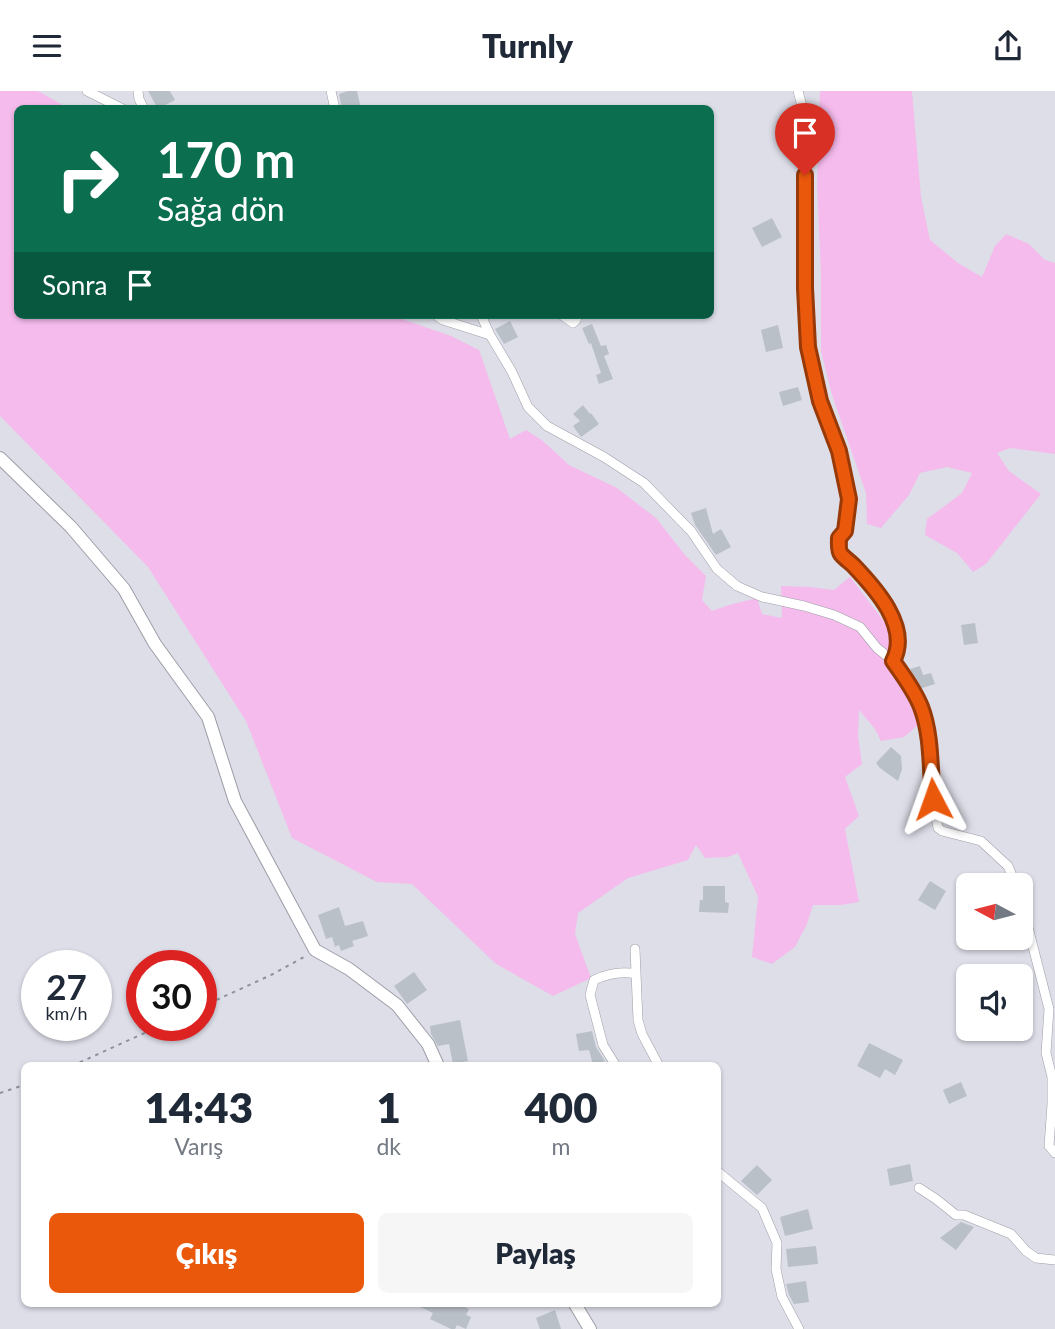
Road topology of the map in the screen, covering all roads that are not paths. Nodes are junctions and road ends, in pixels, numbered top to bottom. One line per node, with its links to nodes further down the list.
1 (87, 91): 3 (street)
2 (798, 91): 8 (street)
3 (115, 105)
4 (442, 319): 6 (street)
5 (483, 319): 6 (street)
6 (490, 335): 8 (street)
7 (0, 458): 13 (street)
8 (893, 661): 9 (street)
9 (1012, 873)
10 (1033, 947): 16 (street)
11 (635, 949): 12 (street)
12 (636, 974): 14 (street); 15 (street)
13 (436, 1062)
14 (614, 1062)
15 (657, 1062)
16 (1055, 1153)
17 (721, 1174): 22 (street)
18 (919, 1188): 19 (street)
19 (1055, 1260)
20 (577, 1307): 21 (street)
21 (590, 1329)
22 (799, 1329)

